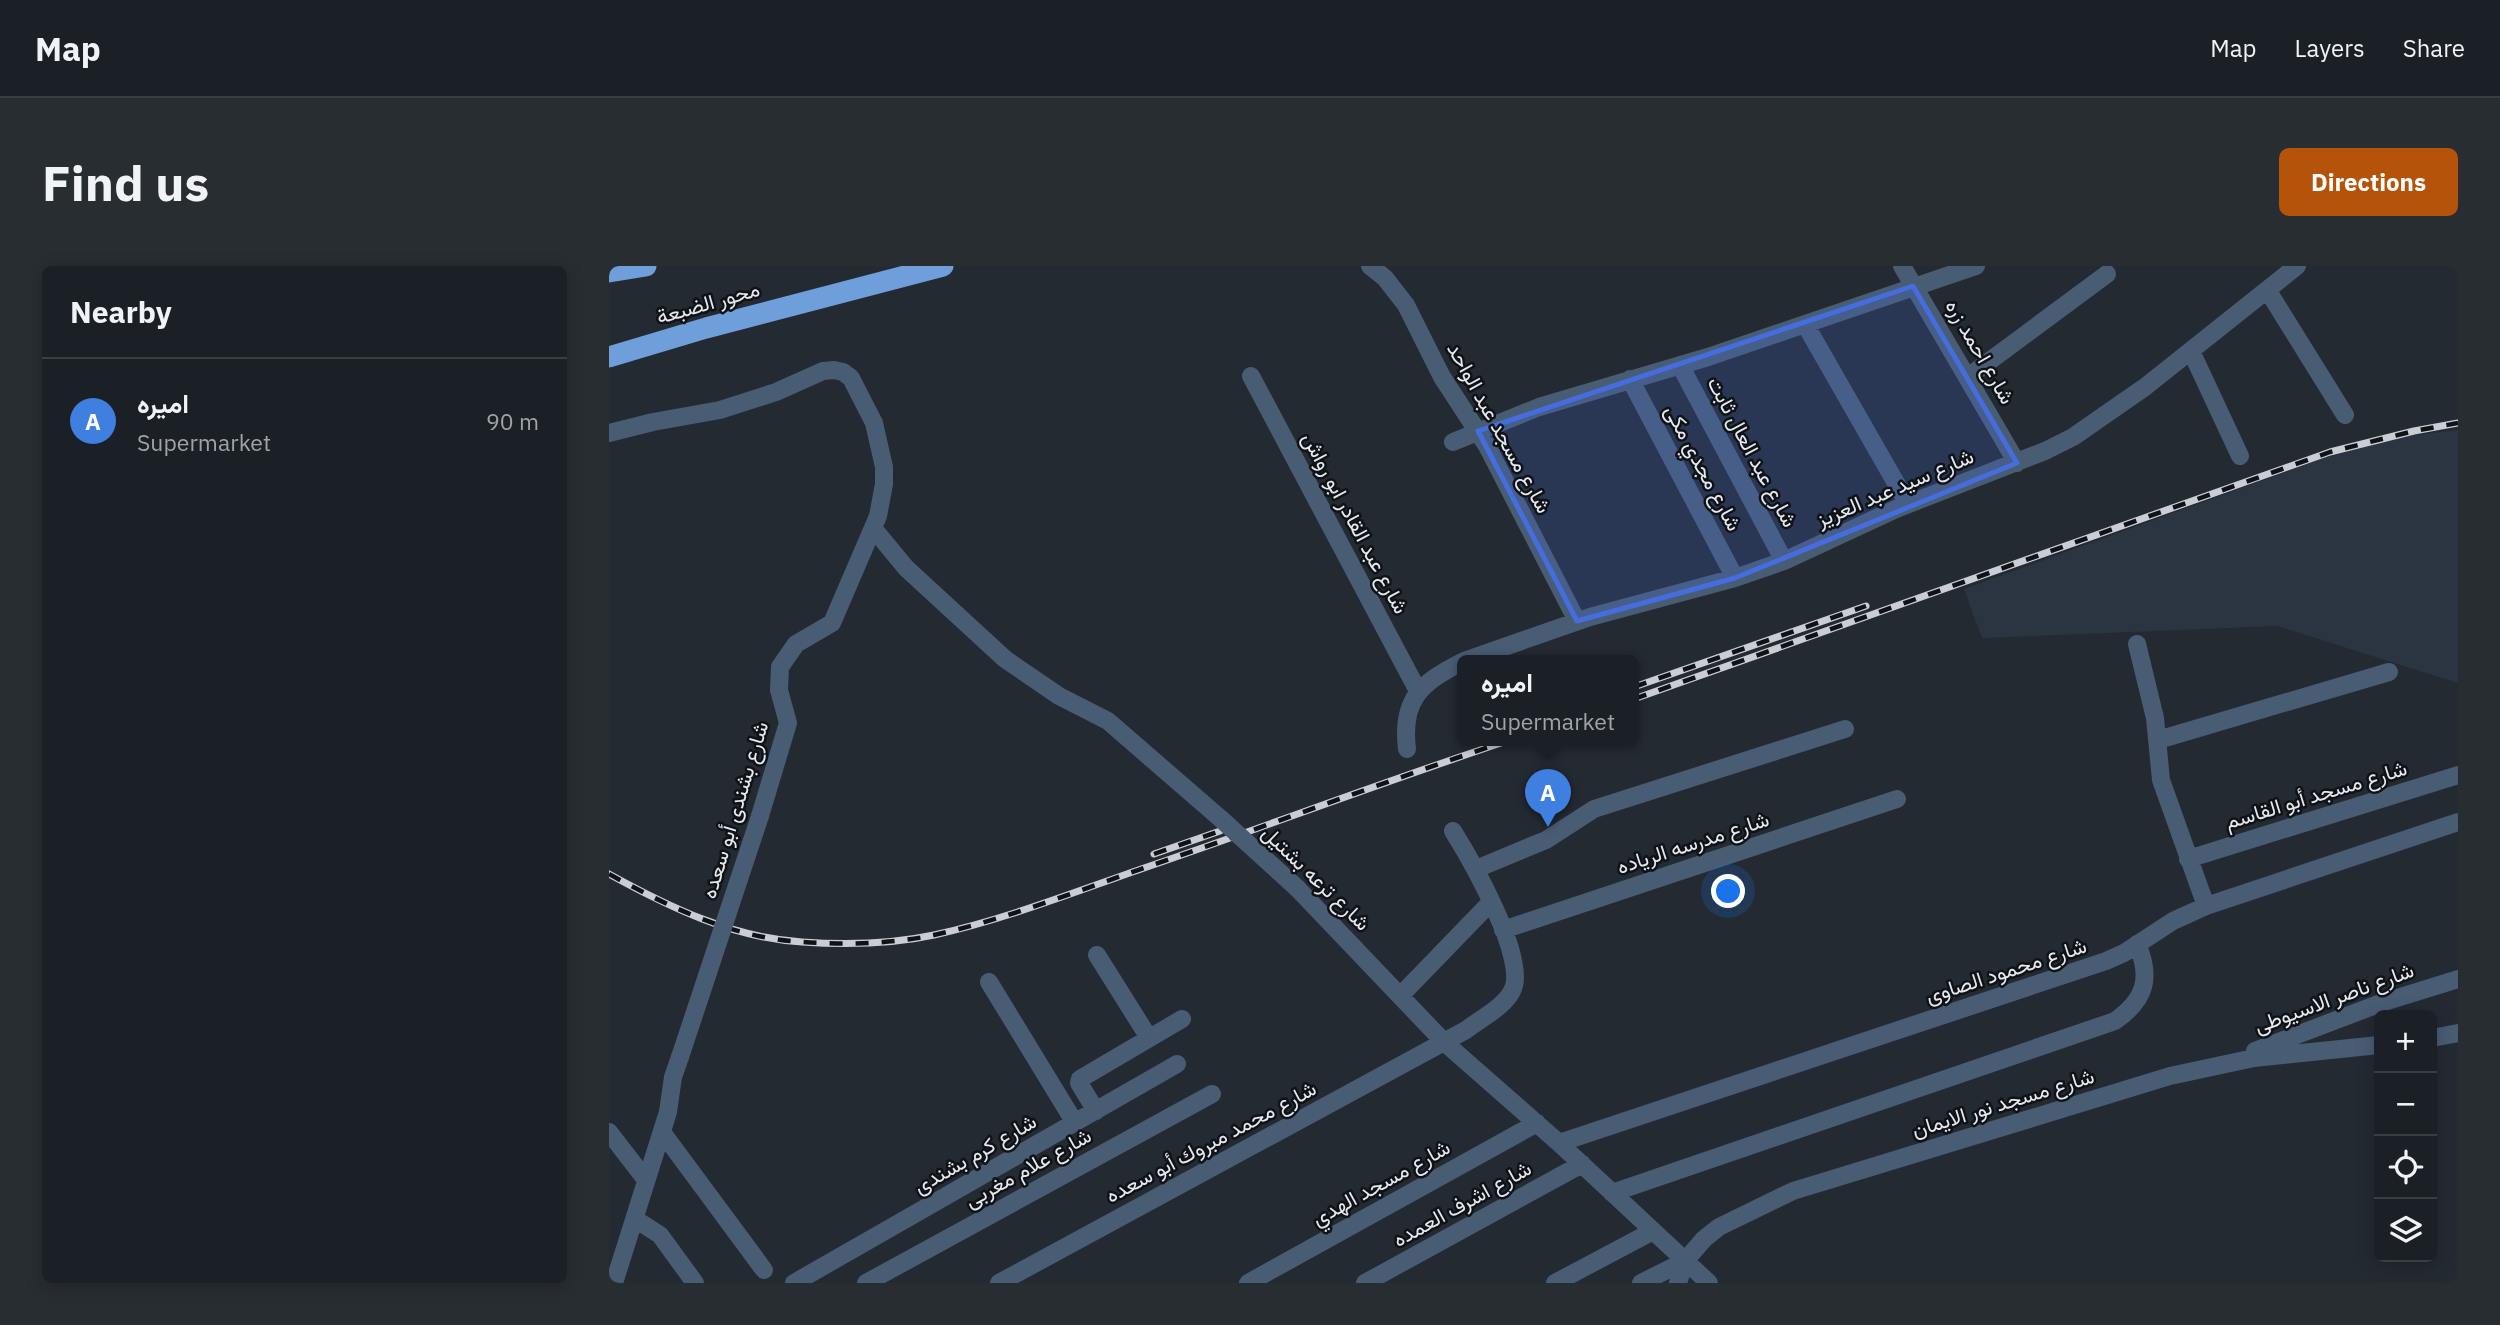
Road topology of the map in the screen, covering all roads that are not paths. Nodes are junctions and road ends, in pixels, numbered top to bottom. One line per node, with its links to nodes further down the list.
1 (646, 266): 7 (highway)
2 (943, 266): 13 (highway, محور الضبعة)
3 (1370, 266): 19 (street, شارع مسجد عبد الواحد)
4 (1902, 266): 9 (street, شارع احمد زره)
5 (1976, 266): 9 (street)
6 (2297, 266): 10 (street, شارع سيد عبد العزيز)
7 (609, 272)
8 (2107, 274): 16 (street)
9 (1913, 286): 11 (street); 16 (street, شارع احمد زره)
10 (2268, 291): 12 (street, شارع سيد عبد العزيز); 18 (street)
11 (1805, 324): 14 (street); 24 (street)
12 (2191, 351): 22 (street); 23 (street, شارع سيد عبد العزيز)
13 (609, 357)
14 (1680, 365): 17 (street); 26 (street, شارع عبد العال ثابت)
15 (1251, 376): 33 (street, شارع عبد القادر ابو رواش)
16 (1968, 377): 23 (street, شارع احمد زره)
17 (1630, 379): 19 (street); 27 (street, شارع مجدي مكى)
18 (2345, 415)
19 (1478, 431): 21 (street); 28 (street, شارع مسجد عبد الواحد)
20 (609, 433): 25 (street, شارع بشندى أبو سعده)
21 (1453, 442)
22 (2240, 456)
23 (2017, 463): 24 (street, شارع سيد عبد العزيز)
24 (1909, 504): 26 (street, شارع سيد عبد العزيز)
25 (873, 528): 50 (street, شارع ترعه بشتيل, bridge); 64 (street, شارع بشندى أبو سعده, bridge)
26 (1784, 561): 27 (street, شارع سيد عبد العزيز)
27 (1735, 578): 28 (street, شارع سيد عبد العزيز)
28 (1577, 621): 30 (street, شارع سيد عبد العزيز)
29 (2137, 645): 35 (street)
30 (1480, 655)
31 (1457, 664): 33 (street, شارع سيد عبد العزيز)
32 (2389, 672): 35 (street)
33 (1418, 691): 36 (street)
34 (1845, 729): 42 (street)
35 (2158, 740): 41 (street)
36 (1407, 749)
37 (2458, 775): 41 (street, شارع مسجد أبو القاسم)
38 (1897, 799): 45 (street, شارع مدرسه الرياده)
39 (2458, 822): 44 (street, شارع محمود الصاوى)
40 (1453, 831): 42 (street)
41 (2189, 859): 44 (street)
42 (1476, 869): 43 (street)
43 (1491, 902): 45 (street); 50 (street)
44 (2206, 906): 46 (street, شارع محمود الصاوى)
45 (1503, 930): 55 (street)
46 (2137, 944): 65 (street, شارع محمود الصاوى); 68 (street)
47 (1097, 955): 54 (street)
48 (2458, 979): 58 (street, شارع ناصر الاسيوطى)
49 (989, 982): 61 (street)
50 (1401, 995): 55 (street, شارع ترعه بشتيل)
51 (1182, 1019): 54 (street)
52 (2458, 1033): 53 (street)
53 (2437, 1037)
54 (1149, 1038): 60 (street)
55 (1444, 1042): 62 (street, شارع ترعه بشتيل); 77 (street, شارع محمد مبروك أبو سعده)
56 (2374, 1046): 58 (street, شارع مسجد نور الايمان)
57 (1177, 1063): 60 (street, شارع كرم بشندى)
58 (2226, 1063): 71 (street, شارع مسجد نور الايمان)
59 (1212, 1094): 76 (street, شارع علام مغربى)
60 (1095, 1111): 61 (street, شارع كرم بشندى)
61 (1075, 1123): 75 (street, شارع كرم بشندى)
62 (1537, 1123): 65 (street, شارع ترعه بشتيل); 78 (street, شارع مسجد الهدي)
63 (609, 1132): 67 (street)
64 (662, 1132): 67 (street, شارع بشندى أبو سعده); 72 (street)
65 (1559, 1143): 66 (street, شارع ترعه بشتيل)
66 (1582, 1164): 68 (street, شارع ترعه بشتيل); 79 (street, شارع اشرف العمده)
67 (646, 1180): 69 (street, شارع بشندى أبو سعده)
68 (1612, 1193): 70 (street, شارع ترعه بشتيل)
69 (635, 1219): 73 (street, شارع بشندى أبو سعده); 74 (street)
70 (1653, 1231): 71 (street, شارع ترعه بشتيل); 80 (street)
71 (1685, 1261): 81 (street); 82 (street, شارع مسجد نور الايمان); 83 (street, شارع ترعه بشتيل)
72 (764, 1270)
73 (614, 1283)
74 (695, 1283)
75 (794, 1283)
76 (866, 1283)
77 (999, 1283)
78 (1248, 1283)
79 (1365, 1283)
80 (1555, 1283)
81 (1641, 1283)
82 (1678, 1283)
83 (1709, 1283)

